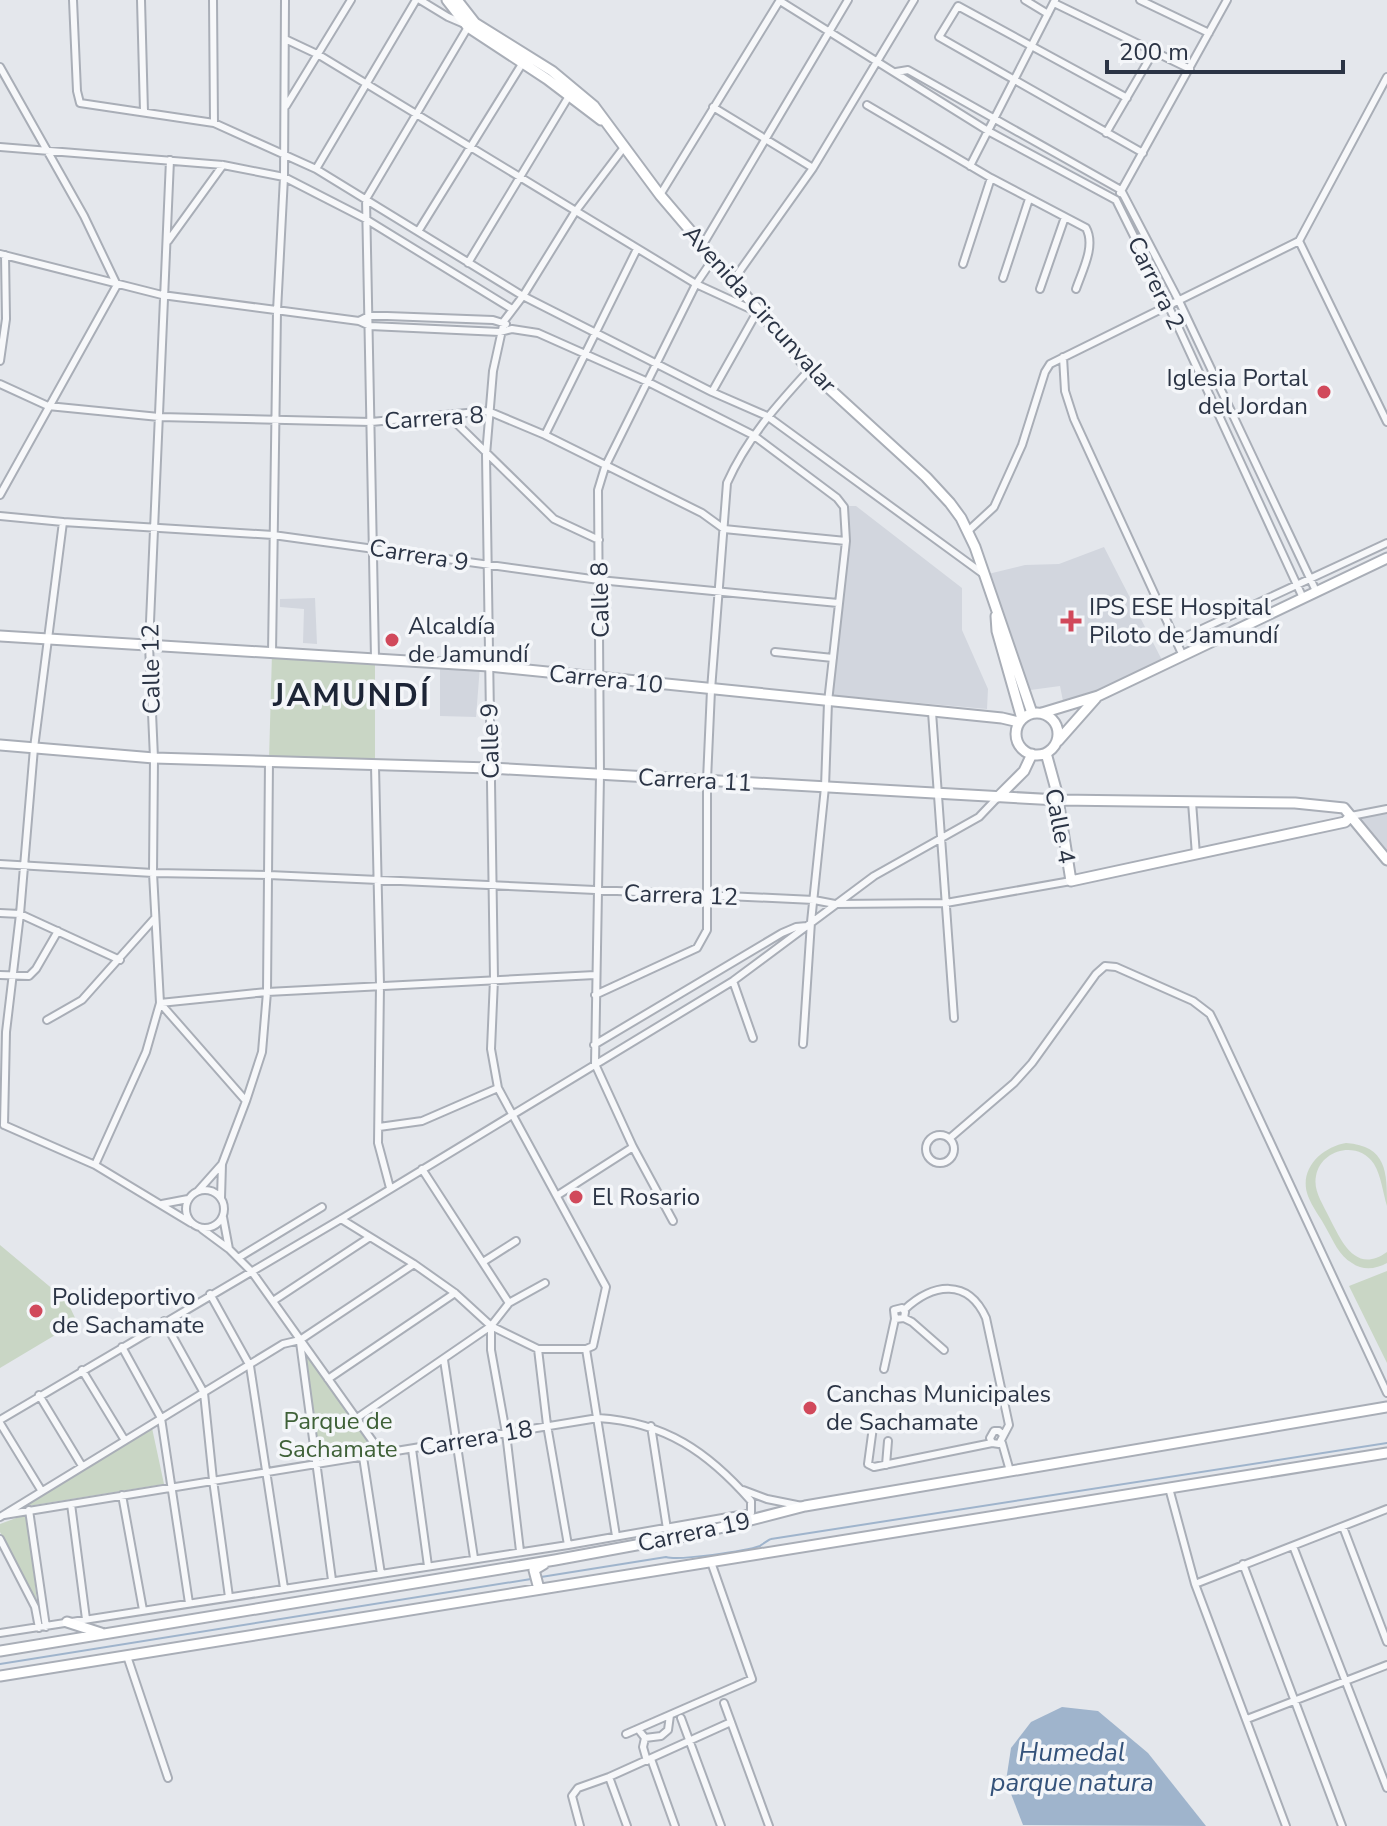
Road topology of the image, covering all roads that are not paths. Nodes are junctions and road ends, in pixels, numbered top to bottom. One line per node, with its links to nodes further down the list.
1 (73, 0): 37 (street)
2 (141, 0): 37 (street)
3 (213, 0): 41 (street)
4 (285, 0): 20 (street)
5 (351, 0): 23 (street)
6 (418, 0): 17 (street); 31 (street)
7 (447, 0): 17 (main road, Avenida Circunvalar)
8 (457, 0): 40 (main road, Avenida Circunvalar)
9 (780, 0): 19 (street); 36 (street)
10 (848, 0): 19 (street)
11 (914, 0): 24 (street)
12 (1025, 0): 16 (street)
13 (1140, 0): 18 (street)
14 (1226, 0): 18 (street)
15 (1055, 2): 16 (street); 22 (street)
16 (1048, 14): 21 (street)
17 (466, 25): 25 (main road, Avenida Circunvalar); 38 (street)
18 (1209, 33): 27 (street)
19 (829, 34): 24 (street); 44 (street)
20 (285, 39): 23 (street); 35 (street)
21 (1031, 47): 30 (street); 30 (street); 33 (street)
22 (1154, 51): 27 (street); 33 (street)
23 (319, 55): 31 (street); 35 (street)
24 (877, 62): 28 (street); 54 (street)
25 (522, 64): 32 (main road, Avenida Circunvalar); 45 (street)
26 (0, 67): 48 (street)
27 (1190, 69): 50 (street)
28 (896, 72): 39 (street); 42 (street)
29 (1387, 77): 69 (street)
30 (1014, 81): 39 (street); 43 (street)
31 (366, 85): 38 (street); 55 (street)
32 (569, 96): 40 (main road, Avenida Circunvalar); 57 (street)
33 (1127, 98): 43 (street)
34 (867, 105): 53 (street)
35 (285, 107): 49 (street)
36 (713, 107): 44 (street); 60 (street)
37 (144, 112): 41 (street)
38 (415, 114): 45 (street); 61 (street)
39 (994, 119): 42 (street); 59 (street)
40 (604, 121): 46 (main road, Avenida Circunvalar)
41 (214, 123): 49 (street)
42 (988, 131): 53 (street); 63 (street)
43 (1106, 133): 50 (street)
44 (766, 140): 54 (street); 70 (street)
45 (470, 146): 57 (street); 67 (street)
46 (625, 146): 60 (main road, Avenida Circunvalar); 64 (street, Calle 9)
47 (0, 147): 48 (street)
48 (47, 150): 51 (street); 79 (street)
49 (284, 153): 55 (street); 56 (street)
50 (1143, 153): 59 (street)
51 (170, 160): 52 (street); 68 (street, Calle 12)
52 (223, 165): 56 (street); 68 (street)
53 (970, 166): 58 (street)
54 (813, 168): 77 (street)
55 (316, 169): 61 (street)
56 (284, 177): 66 (street); 87 (street)
57 (520, 177): 64 (street); 74 (street)
58 (991, 178): 62 (street); 75 (street)
59 (1121, 190): 63 (street); 84 (street)
60 (660, 195): 70 (main road, Avenida Circunvalar)
61 (366, 199): 66 (street); 67 (street)
62 (1029, 199): 65 (street); 76 (street)
63 (1116, 200): 85 (street, Carrera 2)
64 (575, 212): 71 (street); 83 (street, Calle 9)
65 (1065, 217): 80 (street); 81 (street)
66 (364, 218): 86 (street); 89 (street)
67 (419, 230): 74 (street)
68 (168, 241): 82 (street, Calle 12)
69 (1299, 241): 84 (street); 112 (street)
70 (702, 246): 73 (main road, Avenida Circunvalar)
71 (637, 249): 78 (street); 96 (street)
72 (3, 254): 79 (street); 90 (street)
73 (713, 259): 77 (main road, Avenida Circunvalar); 78 (street, Calle 8)
74 (468, 263): 83 (street)
75 (963, 264)
76 (1003, 278)
77 (732, 282): 88 (main road, Avenida Circunvalar)
78 (696, 284): 88 (street); 100 (street, Calle 8)
79 (117, 285): 82 (street); 105 (street)
80 (1040, 289)
81 (1076, 289)
82 (162, 295): 87 (street); 109 (street, Calle 12)
83 (523, 296): 86 (street, Calle 9); 96 (street)
84 (1179, 301): 85 (street); 132 (street)
85 (1169, 307): 98 (street); 133 (street, Carrera 2)
86 (512, 309): 92 (street, Calle 9)
87 (277, 311): 91 (street); 110 (street)
88 (757, 312): 101 (main road, Avenida Circunvalar); 104 (street)
89 (369, 316): 91 (street); 92 (street); 93 (street)
90 (3, 319): 99 (street)
91 (359, 321): 93 (street)
92 (504, 321): 94 (street); 95 (street, Calle 9)
93 (370, 326): 95 (street); 111 (street)
94 (512, 329): 95 (street); 97 (street)
95 (500, 332): 106 (street, Calle 9)
96 (596, 334): 97 (street); 100 (street)
97 (587, 352): 102 (street); 113 (street)
98 (1063, 357): 122 (street); 140 (street)
99 (0, 361)
100 (657, 364): 102 (street, Calle 8); 104 (street)
101 (809, 370): 108 (street); 122 (main road, Avenida Circunvalar)
102 (648, 382): 114 (street); 116 (street, Calle 8)
103 (0, 384): 105 (street, Carrera 8)
104 (712, 392): 108 (street)
105 (48, 406): 109 (street, Carrera 8); 117 (street)
106 (488, 411): 107 (street, Carrera 8); 113 (street, Carrera 8); 115 (street, Calle 9)
107 (448, 415): 111 (street, Carrera 8); 115 (street)
108 (767, 416): 114 (street); 130 (street)
109 (159, 417): 110 (street, Carrera 8); 120 (street, Calle 12)
110 (277, 418): 111 (street, Carrera 8); 123 (street)
111 (371, 422): 127 (street)
112 (1387, 422)
113 (545, 435): 116 (street, Carrera 8)
114 (753, 435): 121 (street); 125 (street)
115 (486, 455): 124 (street); 129 (street, Calle 9)
116 (605, 467): 121 (street, Carrera 8); 124 (street, Calle 8)
117 (0, 495)
118 (0, 516): 119 (street, Carrera 9)
119 (63, 522): 120 (street, Carrera 9); 139 (street)
120 (152, 527): 123 (street, Carrera 9); 141 (street, Calle 12)
121 (724, 529): 125 (street, Carrera 8); 135 (street)
122 (968, 531): 130 (main road, Avenida Circunvalar)
123 (273, 535): 127 (street, Carrera 9); 143 (street)
124 (599, 540): 131 (street, Calle 8)
125 (846, 541): 137 (street)
126 (1387, 543): 132 (street)
127 (373, 547): 129 (street, Carrera 9); 145 (street)
128 (1387, 558): 134 (main road)
129 (486, 566): 131 (street, Carrera 9); 147 (street, Calle 9)
130 (984, 575): 148 (main road, Avenida Circunvalar)
131 (599, 580): 135 (street, Carrera 9); 149 (street, Calle 8)
132 (1310, 580): 133 (street); 134 (street)
133 (1297, 586): 136 (street, Carrera 2); 140 (street)
134 (1316, 591): 136 (main road)
135 (719, 593): 137 (street, Carrera 9); 150 (street)
136 (1303, 598): 144 (main road)
137 (838, 603): 146 (street)
138 (0, 636): 139 (main road, Carrera 10)
139 (47, 639): 141 (main road, Carrera 10); 158 (street)
140 (1176, 641): 144 (street)
141 (149, 645): 143 (main road, Carrera 10); 160 (street, Calle 12)
142 (775, 652): 146 (street)
143 (272, 653): 145 (main road, Carrera 10)
144 (1183, 656): 151 (main road)
145 (375, 658): 147 (main road, Carrera 10)
146 (833, 658): 152 (street)
147 (489, 666): 149 (main road, Carrera 10); 163 (street, Calle 9)
148 (1014, 675): 154 (main road, Avenida Circunvalar); 155 (main road, Avenida Circunvalar)
149 (601, 678): 150 (main road, Carrera 10); 164 (street, Calle 8)
150 (711, 690): 152 (main road, Carrera 10); 165 (street)
151 (1098, 696): 154 (main road); 156 (main road)
152 (828, 702): 153 (main road, Carrera 10); 166 (street)
153 (932, 712): 155 (main road, Carrera 10); 167 (street)
154 (1037, 713): 155 (main road); 156 (main road)
155 (1020, 720): 159 (main road)
156 (1056, 743): 159 (main road)
157 (0, 745): 158 (main road, Carrera 11)
158 (34, 748): 160 (main road, Carrera 11); 177 (street)
159 (1039, 754): 168 (main road); 169 (main road, Calle 4)
160 (154, 758): 161 (main road, Carrera 11); 178 (street, Calle 12)
161 (269, 760): 162 (main road, Carrera 11); 179 (street)
162 (375, 766): 163 (main road, Carrera 11); 180 (street)
163 (490, 768): 164 (main road, Carrera 11); 182 (street, Calle 9)
164 (600, 775): 165 (main road, Carrera 11); 183 (street, Calle 8)
165 (707, 780): 166 (main road, Carrera 11); 184 (street)
166 (825, 787): 167 (main road, Carrera 11); 185 (street)
167 (936, 794): 168 (main road, Carrera 11); 173 (street)
168 (998, 797): 169 (main road, Carrera 11); 173 (street)
169 (1058, 800): 170 (main road, Carrera 11); 181 (main road, Calle 4)
170 (1192, 802): 172 (main road, Carrera 11); 174 (street)
171 (1387, 809): 172 (street, Carrera 11)
172 (1351, 816): 174 (main road, Carrera 12); 175 (main road)
173 (941, 840): 186 (street); 187 (street)
174 (1196, 855): 181 (main road, Carrera 12)
175 (1387, 860)
176 (0, 864): 177 (street, Carrera 12)
177 (25, 865): 178 (street, Carrera 12); 189 (street)
178 (153, 873): 179 (street, Carrera 12); 190 (street, Calle 12)
179 (269, 875): 180 (street, Carrera 12); 200 (street)
180 (376, 881): 182 (street, Carrera 12); 199 (street)
181 (1071, 881): 186 (street, Carrera 12)
182 (493, 885): 183 (street, Carrera 12); 197 (street, Calle 9)
183 (599, 892): 184 (street, Carrera 12); 195 (street, Calle 8)
184 (709, 896): 185 (street, Carrera 12); 201 (street)
185 (814, 900): 187 (street, Carrera 12); 191 (street)
186 (946, 903): 187 (street, Carrera 12); 203 (street)
187 (835, 904): 191 (street)
188 (0, 913): 189 (street)
189 (20, 914): 192 (street); 196 (street)
190 (155, 918): 193 (street); 202 (street, Calle 12)
191 (809, 924): 198 (street); 207 (street); 208 (street)
192 (58, 931): 193 (street); 196 (street)
193 (120, 960): 204 (street)
194 (0, 975): 196 (street)
195 (595, 975): 197 (street); 201 (street, Calle 8)
196 (13, 976): 205 (street)
197 (494, 979): 199 (street); 210 (street, Calle 9)
198 (733, 981): 206 (street); 209 (street)
199 (380, 985): 200 (street); 214 (street)
200 (267, 992): 202 (street); 211 (street)
201 (595, 995): 208 (street, Calle 8)
202 (160, 1003): 211 (street); 218 (street, Calle 12)
203 (954, 1018)
204 (47, 1020)
205 (3, 1032): 213 (street)
206 (753, 1038)
207 (803, 1044)
208 (594, 1045): 209 (street, Calle 8)
209 (595, 1064): 212 (street); 216 (street)
210 (498, 1088): 212 (street, Calle 9); 214 (street)
211 (246, 1101): 217 (street)
212 (513, 1113): 219 (street); 222 (street, Calle 9)
213 (2, 1125): 218 (street)
214 (379, 1127): 220 (street)
215 (950, 1138): 215 (street); 259 (street)
216 (633, 1147): 222 (street); 229 (street)
217 (222, 1164): 221 (street); 223 (street)
218 (95, 1165): 225 (street)
219 (422, 1169): 220 (street); 236 (street)
220 (390, 1188): 228 (street)
221 (198, 1191): 223 (street); 224 (street)
222 (558, 1195): 250 (street, Calle 9)
223 (221, 1198): 227 (street)
224 (188, 1199): 225 (street); 230 (street)
225 (162, 1204): 230 (street)
226 (322, 1207): 235 (street)
227 (223, 1217): 231 (street); 234 (street)
228 (341, 1219): 232 (street); 238 (street)
229 (673, 1221)
230 (191, 1223): 231 (street)
231 (202, 1229): 234 (street)
232 (370, 1237): 237 (street); 242 (street)
233 (516, 1241): 236 (street)
234 (229, 1249): 235 (street)
235 (238, 1258): 238 (street)
236 (483, 1262): 243 (street)
237 (414, 1264): 240 (street); 248 (street)
238 (252, 1272): 241 (street); 242 (street)
239 (545, 1283): 243 (street)
240 (455, 1293): 247 (street); 257 (street)
241 (210, 1294): 246 (street); 254 (street)
242 (273, 1301): 248 (street)
243 (509, 1303): 247 (street)
244 (904, 1314): 245 (street); 245 (street); 252 (street); 271 (street)
245 (895, 1319): 255 (street)
246 (164, 1321): 249 (street); 258 (street)
247 (491, 1326): 251 (street); 253 (street); 269 (street)
248 (300, 1340): 254 (street); 257 (street); 279 (street)
249 (122, 1347): 256 (street); 262 (street)
250 (590, 1347): 251 (street); 264 (street, Calle 9)
251 (538, 1349): 266 (street)
252 (944, 1350)
253 (444, 1360): 263 (street); 273 (street)
254 (250, 1366): 258 (street); 282 (street)
255 (884, 1369)
256 (82, 1370): 260 (street); 270 (street)
257 (328, 1379): 263 (street)
258 (204, 1393): 262 (street); 284 (street)
259 (1387, 1393)
260 (39, 1395): 265 (street); 281 (street)
261 (1387, 1407): 283 (main road, Carrera 19)
262 (161, 1418): 270 (street); 285 (street)
263 (357, 1418): 276 (street)
264 (598, 1418): 266 (street, Carrera 18); 267 (street, Carrera 18); 298 (street, Calle 9)
265 (0, 1422): 288 (street)
266 (547, 1425): 269 (street, Carrera 18); 300 (street)
267 (651, 1426): 287 (street, Carrera 18); 297 (street)
268 (873, 1427): 280 (street)
269 (506, 1433): 273 (street, Carrera 18); 302 (street)
270 (124, 1439): 281 (street)
271 (1002, 1439): 274 (street); 274 (street); 283 (street)
272 (888, 1441): 280 (street)
273 (457, 1442): 275 (street, Carrera 18); 303 (street)
274 (992, 1443): 280 (street)
275 (412, 1449): 276 (street, Carrera 18); 307 (street)
276 (381, 1453): 278 (street, Carrera 18)
277 (1387, 1453): 286 (main road, Carrera 19)
278 (363, 1457): 279 (street, Carrera 18); 308 (street)
279 (315, 1462): 282 (street, Carrera 18); 309 (street)
280 (886, 1465)
281 (82, 1466): 288 (street)
282 (267, 1471): 284 (street, Carrera 18); 312 (street)
283 (1010, 1471): 291 (main road, Carrera 19)
284 (213, 1480): 285 (street, Carrera 18); 313 (street)
285 (171, 1488): 289 (street, Carrera 18); 314 (street)
286 (1169, 1488): 305 (main road, Carrera 19); 310 (street)
287 (740, 1489): 291 (street, Carrera 18); 295 (street, Carrera 18)
288 (41, 1490): 294 (street)
289 (122, 1495): 290 (street, Carrera 18); 315 (street)
290 (71, 1504): 293 (street, Carrera 18); 316 (street)
291 (805, 1506): 295 (main road, Carrera 19)
292 (1387, 1509): 296 (street)
293 (29, 1510): 294 (street, Carrera 18); 318 (street)
294 (2, 1516)
295 (748, 1517): 297 (street, Carrera 19); 304 (main road, Carrera 19)
296 (1343, 1527): 301 (street); 321 (street)
297 (667, 1529): 298 (street, Carrera 19)
298 (616, 1536): 300 (street, Carrera 19)
299 (0, 1539): 318 (street)
300 (568, 1545): 302 (street, Carrera 19)
301 (1293, 1546): 306 (street); 326 (street)
302 (520, 1551): 303 (street, Carrera 19)
303 (474, 1558): 307 (street, Carrera 19)
304 (555, 1560): 311 (main road); 320 (main road, Carrera 19)
305 (711, 1562): 311 (main road, Carrera 19); 329 (street)
306 (1243, 1564): 310 (street); 327 (street)
307 (428, 1566): 308 (street, Carrera 19)
308 (381, 1574): 309 (street, Carrera 19)
309 (332, 1580): 312 (street, Carrera 19)
310 (1195, 1584): 331 (street)
311 (537, 1587): 323 (main road, Carrera 19)
312 (284, 1588): 313 (street, Carrera 19)
313 (229, 1597): 314 (street, Carrera 19)
314 (189, 1603): 315 (street, Carrera 19)
315 (143, 1610): 316 (street, Carrera 19)
316 (86, 1619): 317 (street, Carrera 19)
317 (67, 1622): 318 (street, Carrera 19); 320 (main road)
318 (42, 1627): 319 (street, Carrera 19)
319 (0, 1633)
320 (104, 1634): 322 (main road, Carrera 19)
321 (1387, 1642)
322 (0, 1651)
323 (127, 1656): 325 (main road, Carrera 19); 341 (street)
324 (1387, 1665): 326 (street)
325 (0, 1676)
326 (1346, 1682): 327 (street); 342 (street)
327 (1295, 1701): 331 (street); 349 (street)
328 (724, 1703): 332 (street)
329 (670, 1715): 333 (street); 335 (street)
330 (681, 1718): 337 (street)
331 (1247, 1719): 348 (street)
332 (731, 1722): 337 (street); 347 (street)
333 (638, 1729): 334 (street); 336 (street)
334 (626, 1734)
335 (661, 1736): 336 (street); 338 (street)
336 (645, 1738): 339 (street)
337 (690, 1741): 338 (street); 346 (street)
338 (664, 1753): 339 (street)
339 (649, 1760): 340 (street); 345 (street)
340 (609, 1777): 343 (street); 344 (street)
341 (168, 1778)
342 (1387, 1788)
343 (580, 1826)
344 (627, 1826)
345 (675, 1826)
346 (721, 1826)
347 (769, 1826)
348 (1286, 1826)
349 (1342, 1826)

